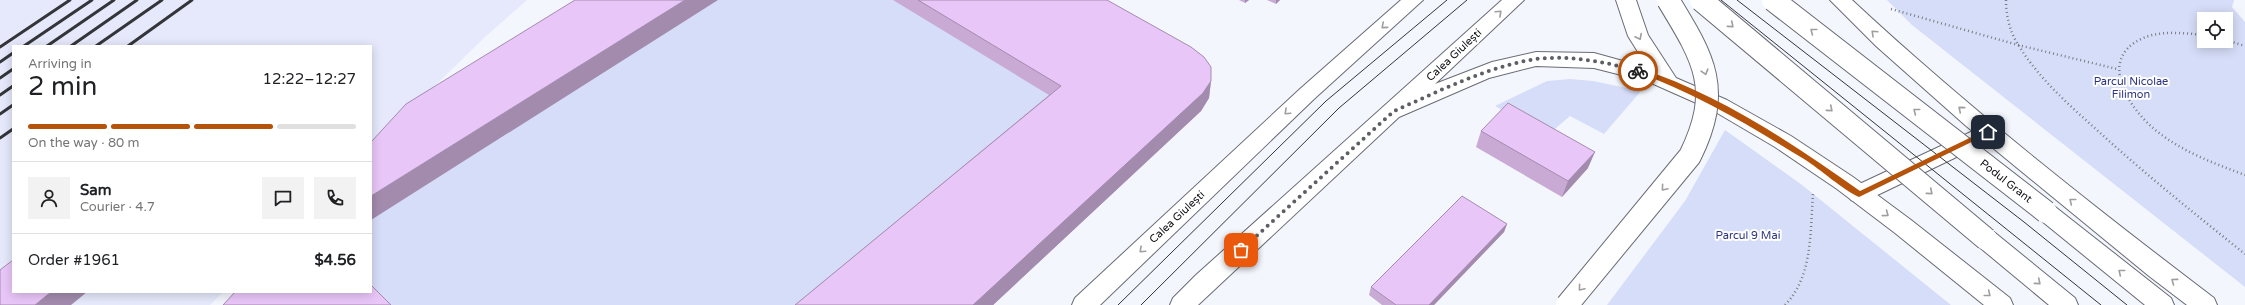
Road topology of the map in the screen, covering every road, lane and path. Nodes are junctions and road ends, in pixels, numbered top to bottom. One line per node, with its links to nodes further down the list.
1 (1413, 0): 23 (main road, Calea Giulești, one-way to 23)
2 (1514, 0): 16 (main road, Calea Giulești, one-way to 2)
3 (1626, 0): 15 (main road, one-way to 15)
4 (1668, 0): 26 (main road, one-way to 26, bridge)
5 (1701, 0): 29 (main road, one-way to 29, bridge)
6 (1773, 0): 30 (main road, Podul Grant, one-way to 6, bridge)
7 (1840, 0): 17 (main road, one-way to 7)
8 (2006, 0): 12 (path)
9 (1885, 7): 12 (path)
10 (2197, 35): 14 (path)
11 (2233, 42): 13 (path)
12 (2018, 45): 14 (path); 21 (path)
13 (2245, 46)
14 (2117, 69): 19 (path)
15 (1668, 81): 16 (main road); 18 (main road)
16 (1394, 111): 22 (main road, Calea Giulești)
17 (1988, 132): 20 (main road); 31 (main road, one-way to 17)
18 (1818, 165): 20 (main road); 27 (path)
19 (2245, 175)
20 (1859, 194): 28 (main road, one-way to 28)
21 (2245, 254)
22 (1205, 282): 24 (main road, Calea Giulești); 25 (main road)
23 (1084, 305)
24 (1182, 305)
25 (1199, 305)
26 (1567, 305)
27 (1786, 305)
28 (2001, 305)
29 (2066, 305)
30 (2162, 305)
31 (2205, 305)

